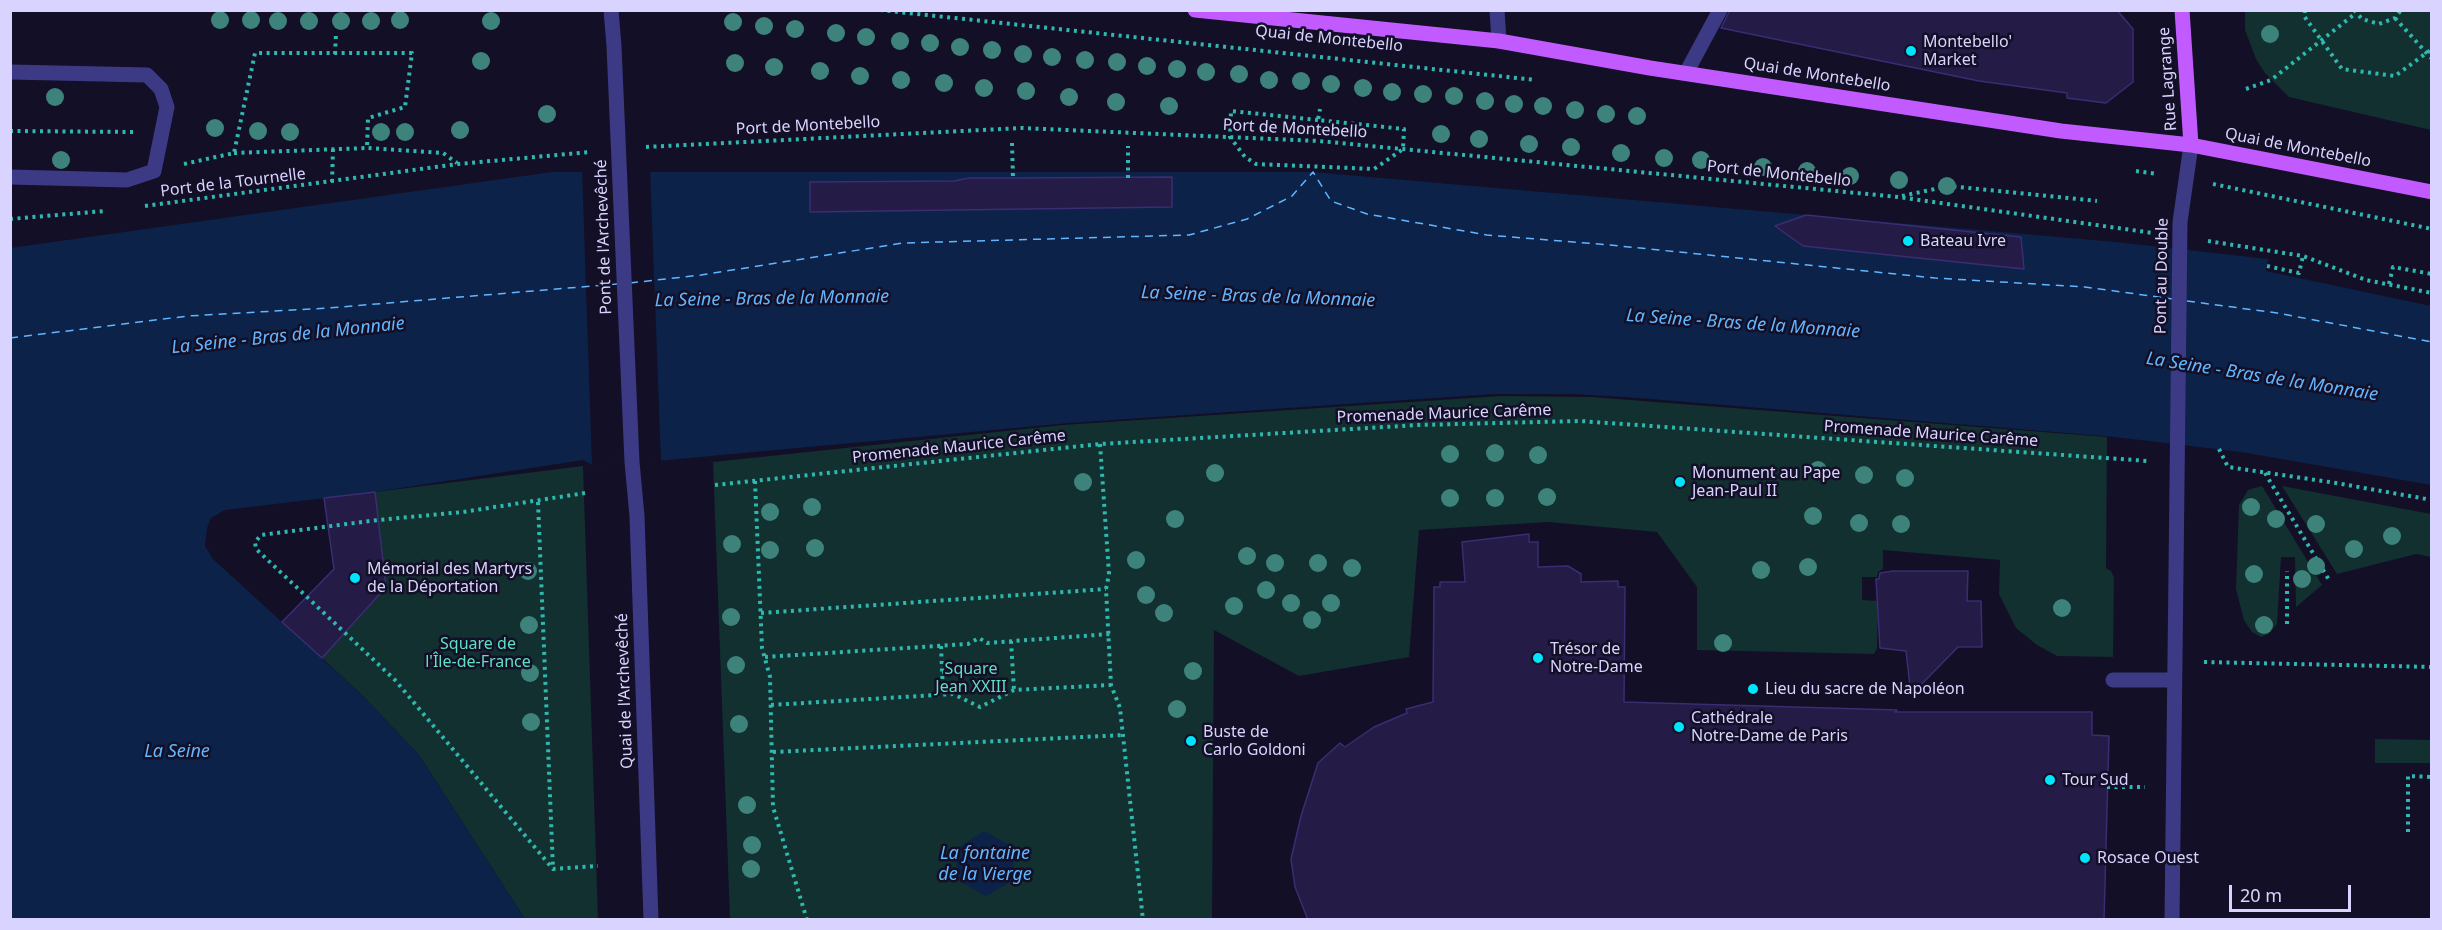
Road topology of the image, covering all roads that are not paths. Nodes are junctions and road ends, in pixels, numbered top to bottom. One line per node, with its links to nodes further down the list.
1 (611, 10): 12 (street, Pont de l'Archevêché)
2 (1195, 10): 6 (main road, Quai de Montebello)
3 (1497, 10): 6 (street)
4 (1720, 10): 8 (street)
5 (2182, 10): 9 (main road, Rue Lagrange)
6 (1499, 41): 8 (main road, Quai de Montebello)
7 (10, 72): 10 (street)
8 (1686, 73): 9 (main road, Quai de Montebello)
9 (2191, 145): 11 (main road, Quai de Montebello); 13 (street, Pont au Double)
10 (10, 177)
11 (2432, 192)
12 (632, 462): 15 (street, Quai de l'Archevêché)
13 (2174, 680): 14 (street); 16 (street, Pont au Double)
14 (2113, 681)
15 (651, 920)
16 (2172, 920)

